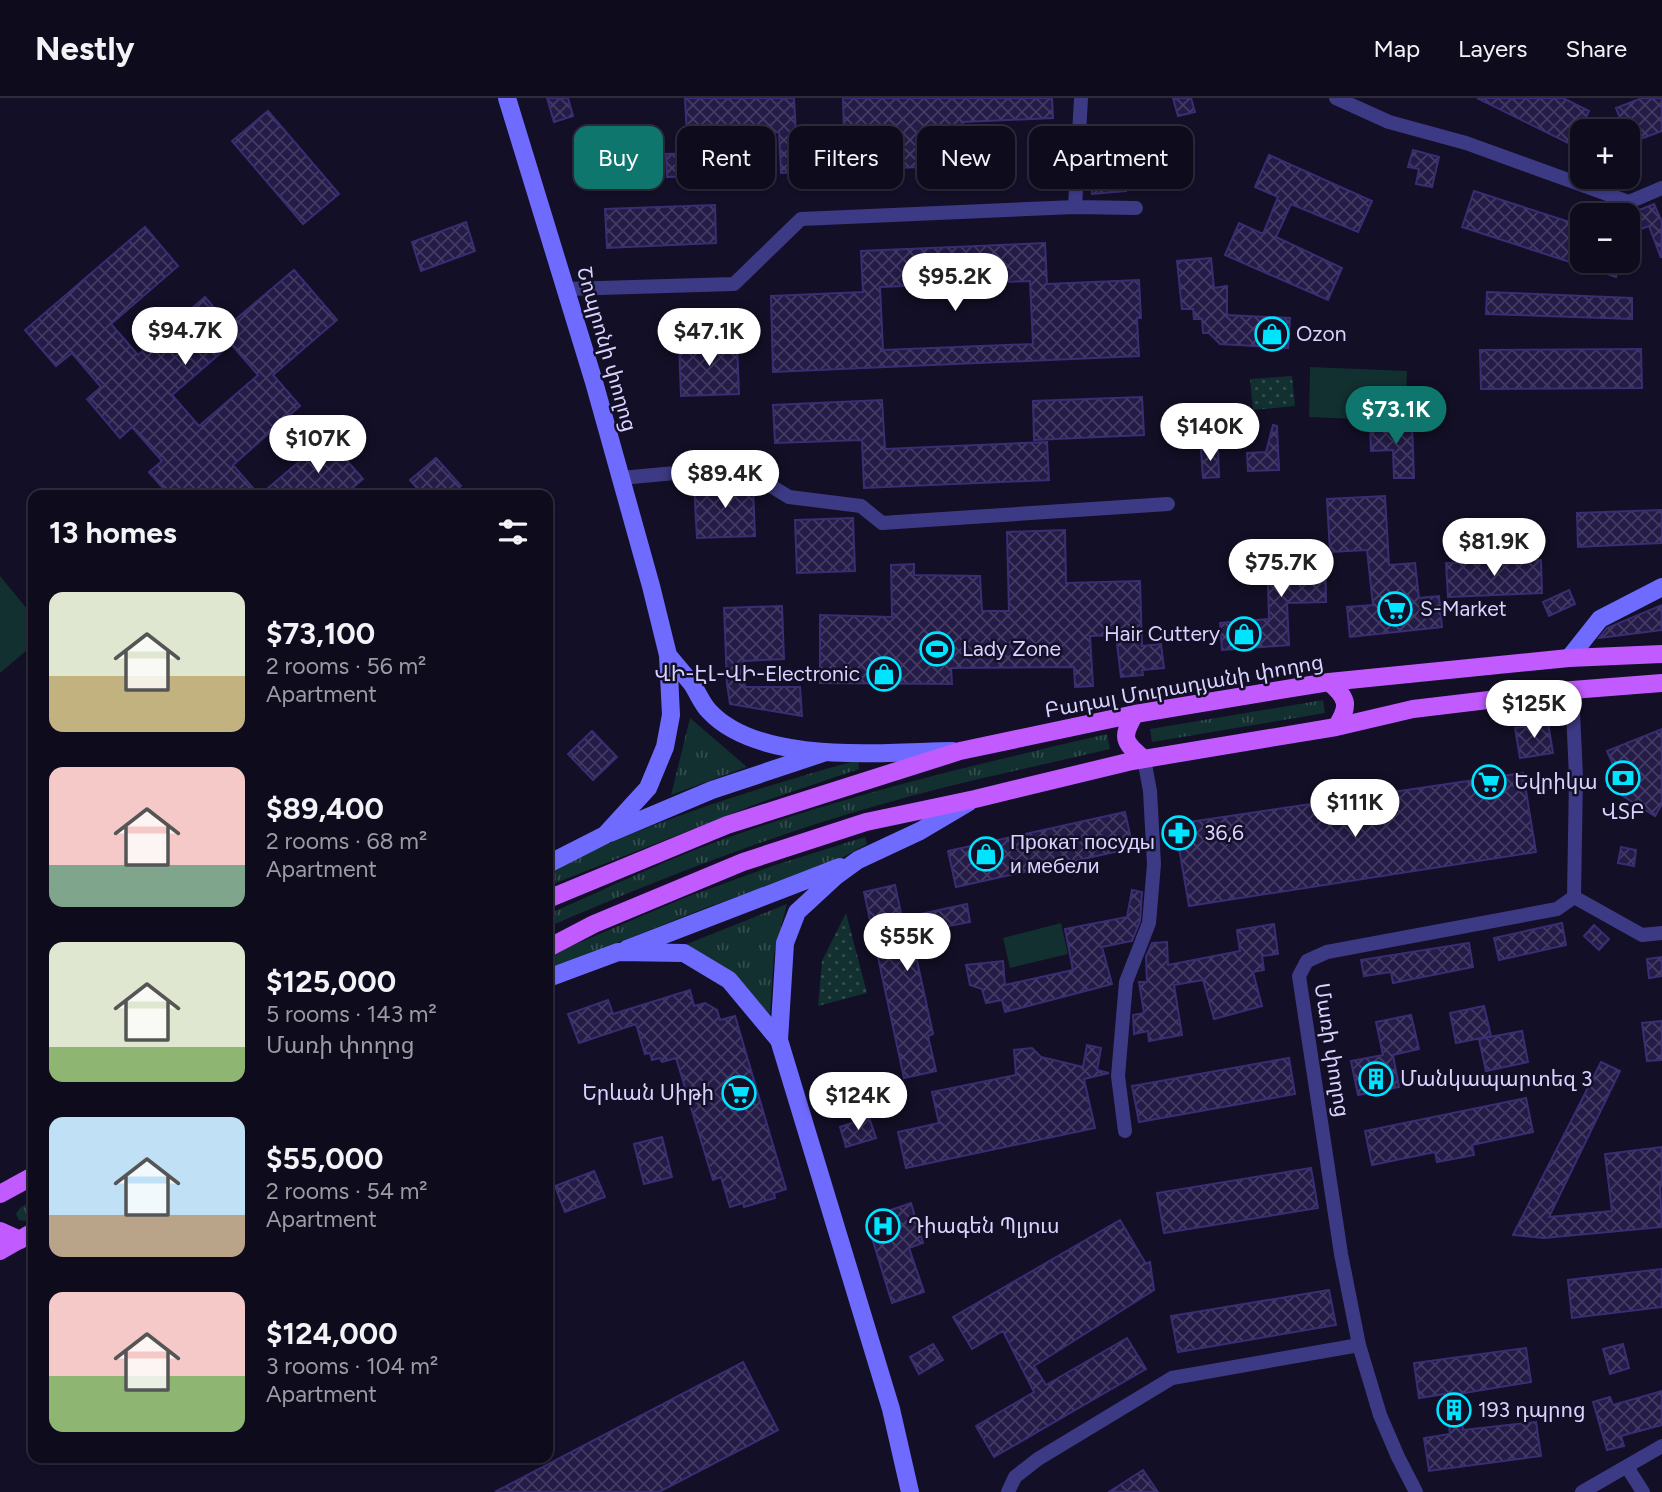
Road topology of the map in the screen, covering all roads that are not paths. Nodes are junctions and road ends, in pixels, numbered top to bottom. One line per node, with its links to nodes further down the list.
1 (507, 98): 7 (main road, Շոպրոնի փողոց)
2 (1081, 98): 5 (street)
3 (1336, 98): 4 (street)
4 (1662, 188)
5 (1075, 207): 6 (street); 7 (street)
6 (1136, 208)
7 (566, 289): 8 (main road, Շոպրոնի փողոց)
8 (621, 478): 9 (street); 12 (main road, Շոպրոնի փողոց)
9 (1168, 503)
10 (1662, 587): 13 (main road)
11 (1662, 654): 13 (main road, Բադալ Մուրադյանի փողոց)
12 (668, 655): 20 (main road); 23 (main road)
13 (1569, 658): 14 (main road, Բադալ Մուրադյանի փողոց)
14 (1329, 682): 17 (main road, Բադալ Մուրադյանի փողոց); 18 (main road)
15 (1662, 683): 16 (main road)
16 (1572, 690): 18 (main road); 27 (street)
17 (1135, 714): 19 (main road, Բադալ Մուրադյանի փողոց); 21 (main road)
18 (1336, 727): 21 (main road)
19 (960, 751): 20 (main road); 26 (main road, Բադալ Մուրադյանի փողոց)
20 (826, 752): 23 (main road)
21 (1144, 759): 22 (main road); 33 (street)
22 (975, 799): 24 (main road); 29 (main road)
23 (605, 835): 25 (main road)
24 (858, 860): 30 (main road); 32 (main road)
25 (553, 861)
26 (553, 897)
27 (1574, 897): 28 (street); 39 (street, Մառի փողոց)
28 (1662, 933)
29 (553, 945)
30 (618, 953): 31 (main road); 32 (main road)
31 (553, 976)
32 (779, 1040): 42 (main road)
33 (1125, 1131)
34 (28, 1179): 35 (main road)
35 (0, 1194)
36 (0, 1231): 37 (main road)
37 (27, 1236): 38 (main road)
38 (0, 1251)
39 (1359, 1345): 43 (street); 44 (street, Մառի փողոց)
40 (1662, 1446): 41 (street)
41 (1628, 1467): 45 (street); 46 (street)
42 (910, 1492)
43 (1008, 1492)
44 (1416, 1492)
45 (1582, 1492)
46 (1643, 1492)

